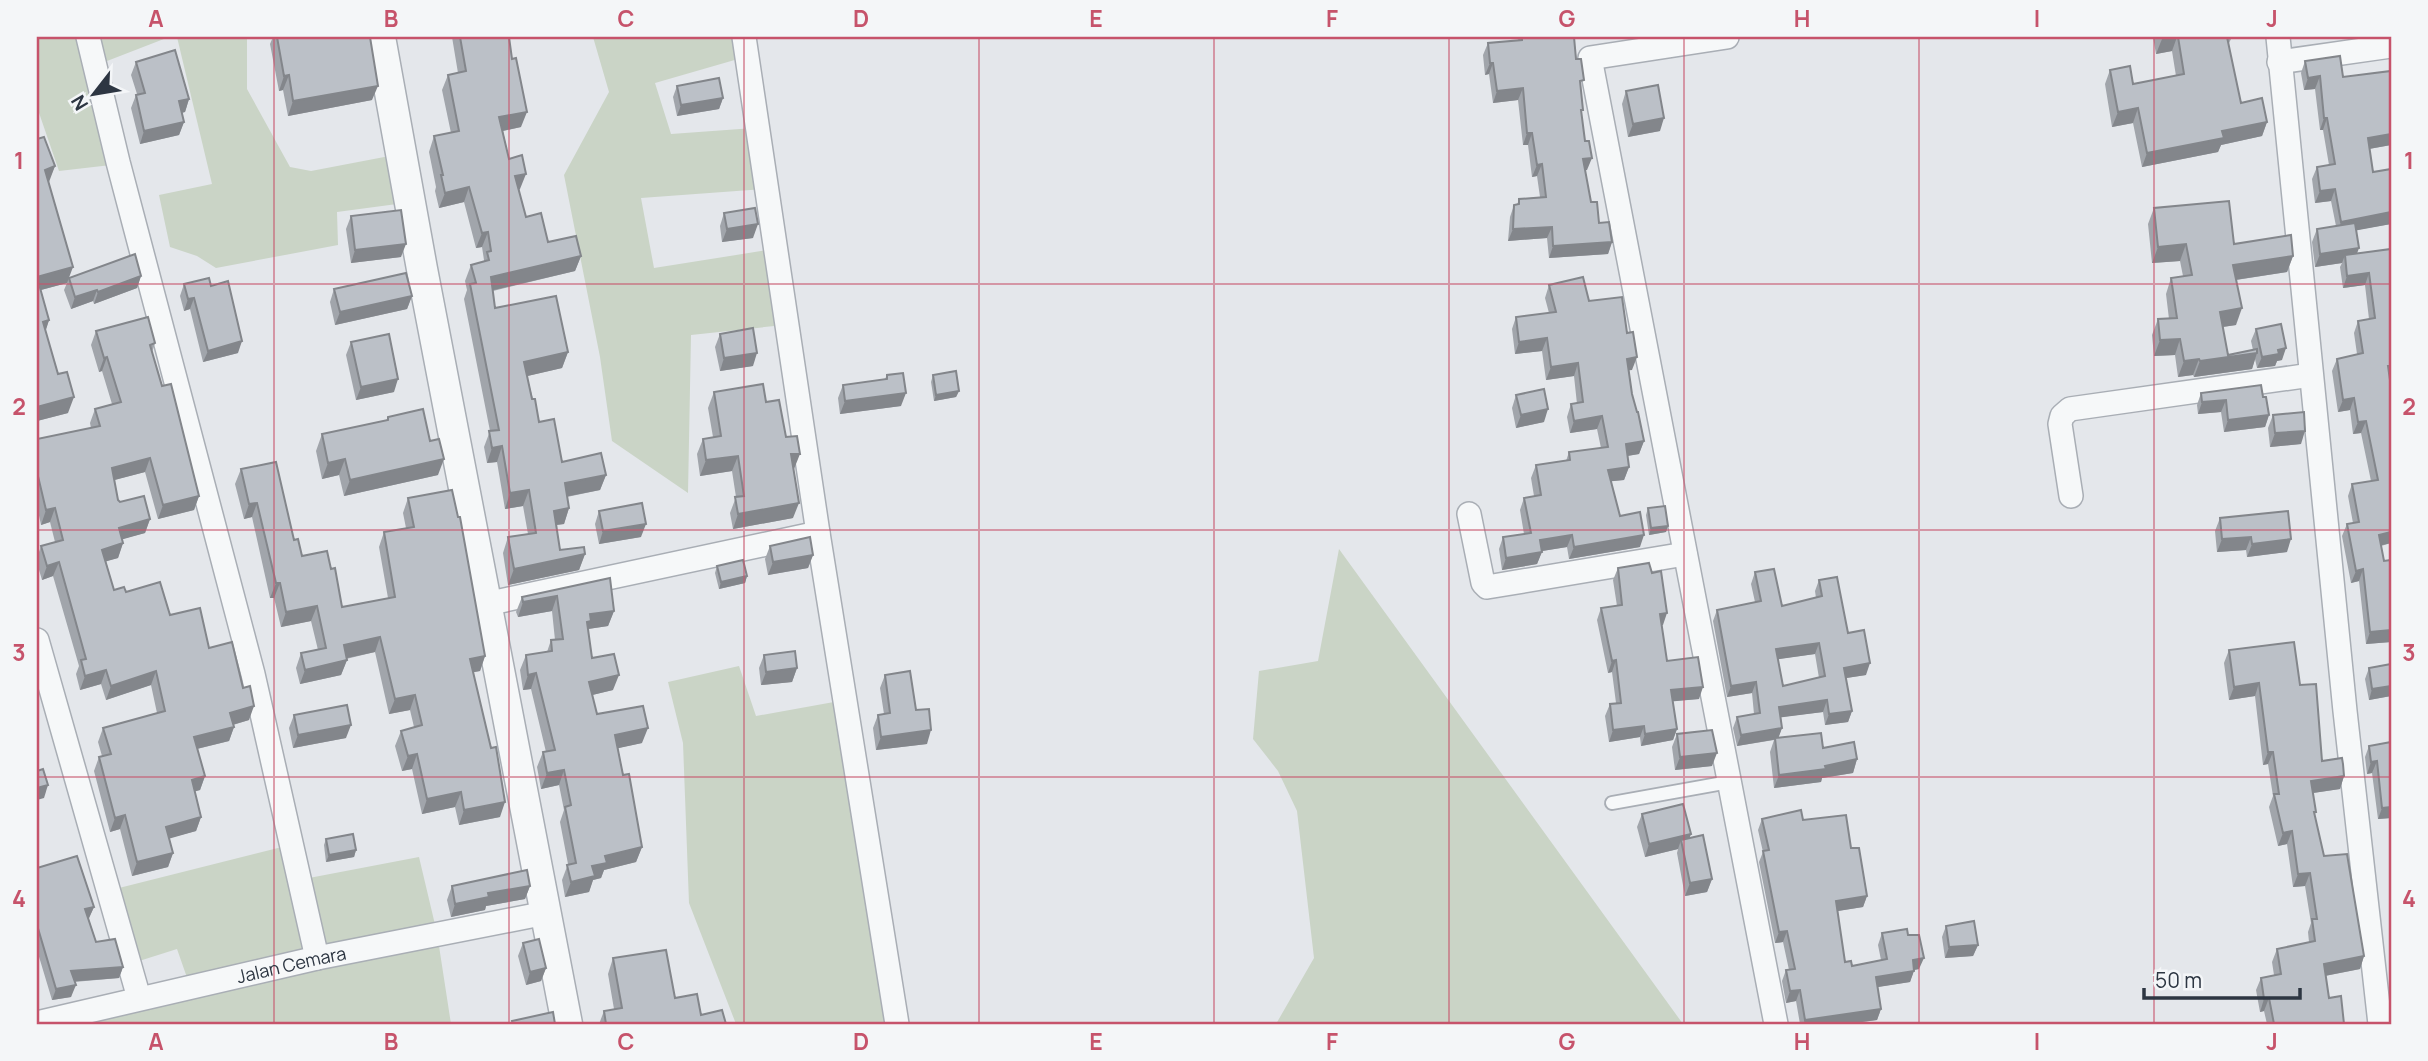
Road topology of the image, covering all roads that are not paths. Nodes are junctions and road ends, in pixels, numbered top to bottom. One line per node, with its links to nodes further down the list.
1 (89, 37): 18 (street)
2 (380, 37): 13 (street)
3 (744, 37): 11 (street)
4 (1727, 37): 12 (street)
5 (2278, 37): 7 (street)
6 (2391, 46): 7 (street)
7 (2279, 62): 8 (street)
8 (2311, 375): 9 (street); 24 (street)
9 (2071, 496)
10 (1469, 514): 12 (street)
11 (818, 533): 13 (street); 22 (street)
12 (1685, 554): 15 (street)
13 (486, 604): 17 (street)
14 (37, 640): 19 (street)
15 (1729, 782): 16 (lane); 23 (street)
16 (1612, 803)
17 (546, 913): 18 (street, Jalan Cemara); 21 (street)
18 (317, 958): 19 (street, Jalan Cemara)
19 (139, 998): 20 (street, Jalan Cemara)
20 (37, 1023)
21 (568, 1024)
22 (897, 1024)
23 (1776, 1024)
24 (2380, 1024)

